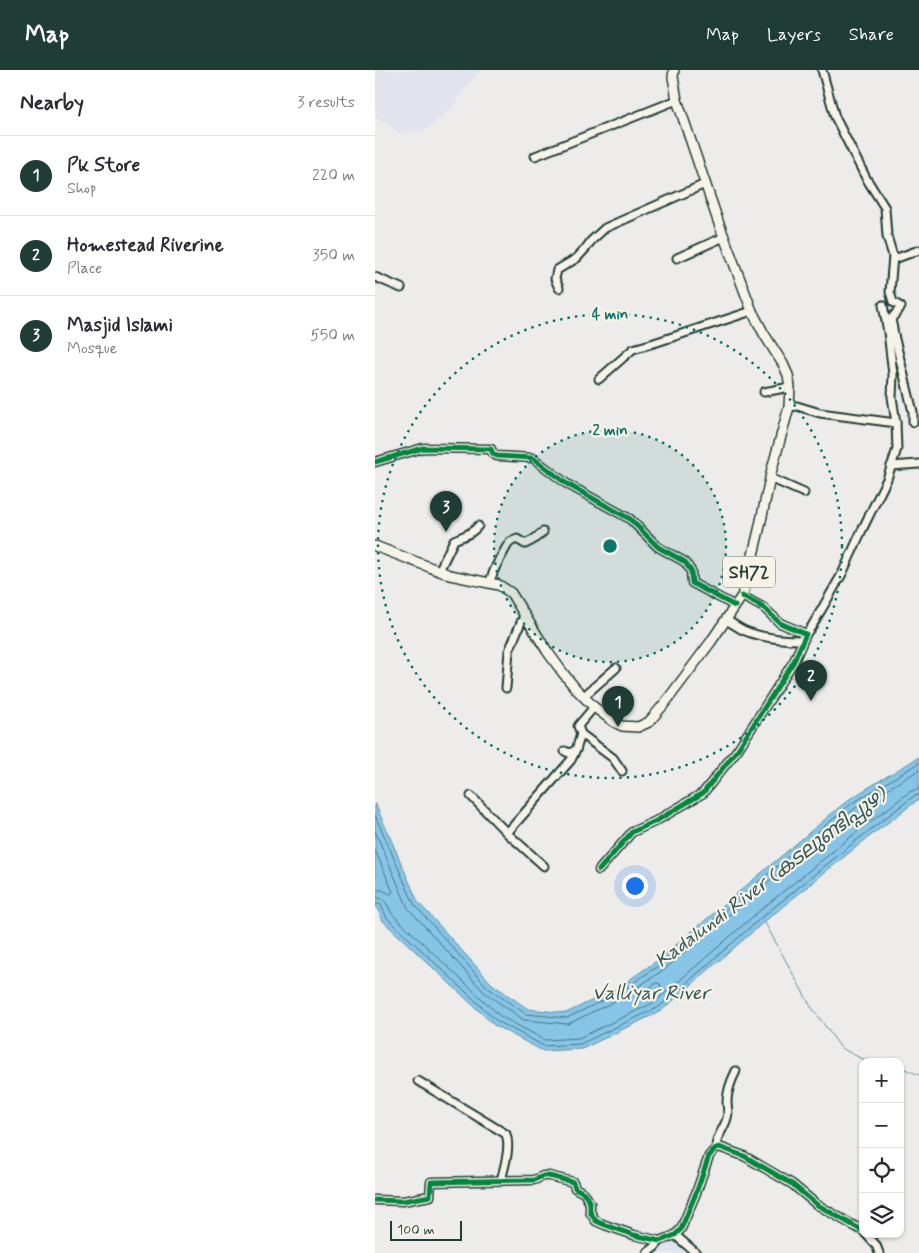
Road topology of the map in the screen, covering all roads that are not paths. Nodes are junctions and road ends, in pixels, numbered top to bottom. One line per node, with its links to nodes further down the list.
1 (674, 70): 3 (main road, SH72)
2 (822, 70): 8 (street)
3 (677, 100): 4 (street); 5 (main road, SH72)
4 (535, 156)
5 (705, 184): 6 (main road, SH72); 12 (street)
6 (725, 236): 9 (street); 14 (main road, SH72)
7 (919, 250): 8 (street)
8 (893, 256): 15 (street)
9 (677, 258)
10 (375, 277): 11 (street)
11 (401, 288)
12 (559, 288)
13 (883, 305): 15 (street)
14 (752, 311): 16 (street); 17 (main road, SH72)
15 (889, 322): 20 (street); 21 (street)
16 (599, 379)
17 (790, 387): 18 (street); 19 (main road, SH72)
18 (764, 392)
19 (789, 407): 21 (street); 25 (main road, SH72)
20 (913, 422)
21 (896, 423): 24 (street)
22 (375, 462): 33 (street)
23 (919, 464): 24 (street)
24 (891, 466): 36 (street)
25 (770, 478): 26 (street); 32 (main road, SH72)
26 (804, 493)
27 (478, 526): 30 (street)
28 (543, 532): 31 (street)
29 (375, 546): 30 (main road, SH72)
30 (439, 571): 31 (main road, SH72)
31 (489, 583): 34 (main road, SH72)
32 (742, 596): 33 (main road, SH72); 36 (street)
33 (735, 606): 35 (main road, SH72)
34 (523, 615): 38 (street); 39 (main road, SH72)
35 (726, 620): 36 (street); 40 (main road, SH72)
36 (805, 637): 48 (street)
37 (616, 668): 39 (street)
38 (506, 688)
39 (584, 696): 40 (main road, SH72)
40 (595, 707): 41 (street)
41 (581, 734): 42 (street); 44 (street)
42 (576, 750): 43 (street); 46 (street)
43 (565, 751)
44 (622, 771)
45 (471, 796): 46 (street)
46 (507, 833): 47 (street)
47 (544, 866)
48 (599, 870)
49 (737, 1071): 51 (street)
50 (418, 1082): 52 (street)
51 (716, 1148): 54 (street); 55 (street)
52 (501, 1181): 53 (street); 57 (street)
53 (375, 1200)
54 (859, 1229)
55 (675, 1235): 57 (street); 59 (street)
56 (870, 1238): 60 (street)
57 (660, 1241): 58 (street)
58 (647, 1253)
59 (696, 1253)
60 (879, 1253)

